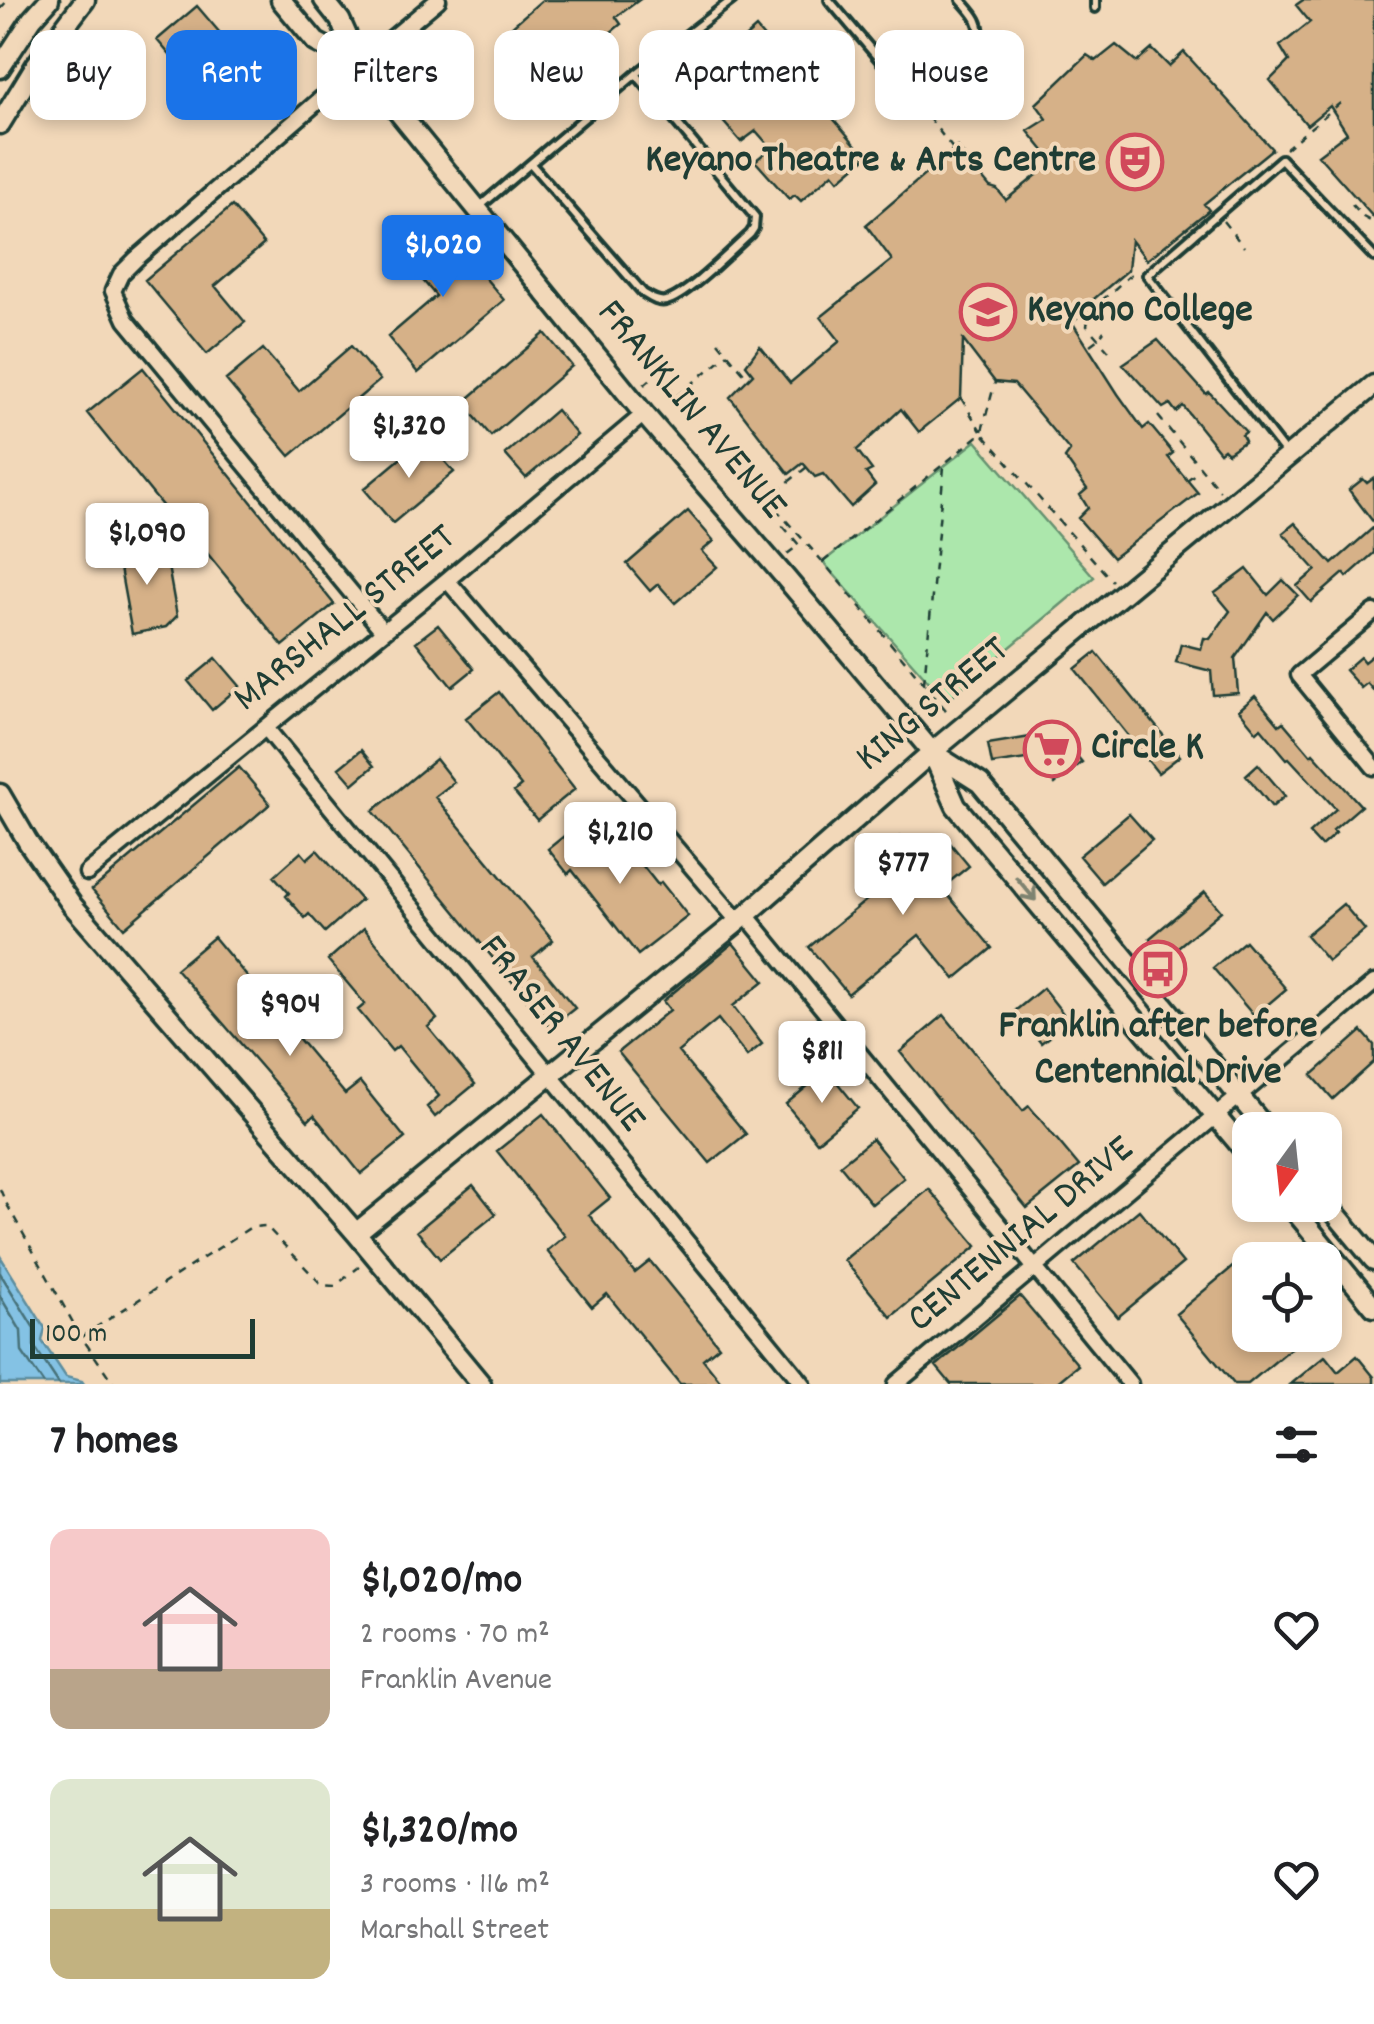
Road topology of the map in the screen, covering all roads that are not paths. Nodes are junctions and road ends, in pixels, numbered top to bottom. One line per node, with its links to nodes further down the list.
1 (49, 0): 14 (main road)
2 (84, 0): 18 (main road)
3 (282, 0): 12 (main road, FRANKLIN AVENUE)
4 (324, 0): 9 (main road, FRANKLIN AVENUE)
5 (438, 0): 10 (street)
6 (732, 0): 15 (lane)
7 (828, 0): 13 (lane)
8 (961, 0): 11 (lane)
9 (345, 30)
10 (401, 30)
11 (980, 30)
12 (317, 42)
13 (875, 55)
14 (0, 68)
15 (636, 74): 19 (lane); 19 (lane)
16 (317, 101): 27 (street)
17 (406, 120): 20 (main road, FRANKLIN AVENUE)
18 (0, 124)
19 (531, 164): 20 (lane)
20 (478, 209): 23 (main road, FRANKLIN AVENUE)
21 (1374, 257): 24 (lane)
22 (1374, 385): 24 (main road, KING STREET)
23 (644, 414): 25 (street, MARSHALL STREET); 29 (main road, FRANKLIN AVENUE)
24 (1288, 456): 29 (main road, KING STREET)
25 (446, 580): 27 (street, MARSHALL STREET); 33 (street)
26 (1374, 612): 30 (street)
27 (383, 631): 28 (street, MARSHALL STREET)
28 (266, 728): 32 (street, MARSHALL STREET); 35 (street, FRASER AVENUE)
29 (932, 752): 33 (main road, KING STREET); 36 (main road, FRANKLIN AVENUE); 38 (main road, FRANKLIN AVENUE, one-way to 38)
30 (1374, 767)
31 (0, 794): 42 (main road)
32 (87, 873)
33 (742, 918): 35 (main road, KING STREET); 44 (street)
34 (1373, 984): 36 (street, CENTENNIAL DRIVE)
35 (551, 1076): 42 (main road, KING STREET); 47 (street, FRASER AVENUE)
36 (1239, 1096): 37 (main road, FRANKLIN AVENUE); 38 (street, CENTENNIAL DRIVE)
37 (1252, 1112)
38 (1216, 1115): 39 (main road, FRANKLIN AVENUE); 44 (street, CENTENNIAL DRIVE)
39 (1232, 1135)
40 (1342, 1221): 43 (main road)
41 (1304, 1222): 45 (main road)
42 (356, 1233): 46 (main road)
43 (1374, 1260)
44 (1035, 1268): 48 (street, CENTENNIAL DRIVE); 49 (street)
45 (1374, 1307)
46 (480, 1384)
47 (803, 1384)
48 (896, 1384)
49 (1130, 1384)

